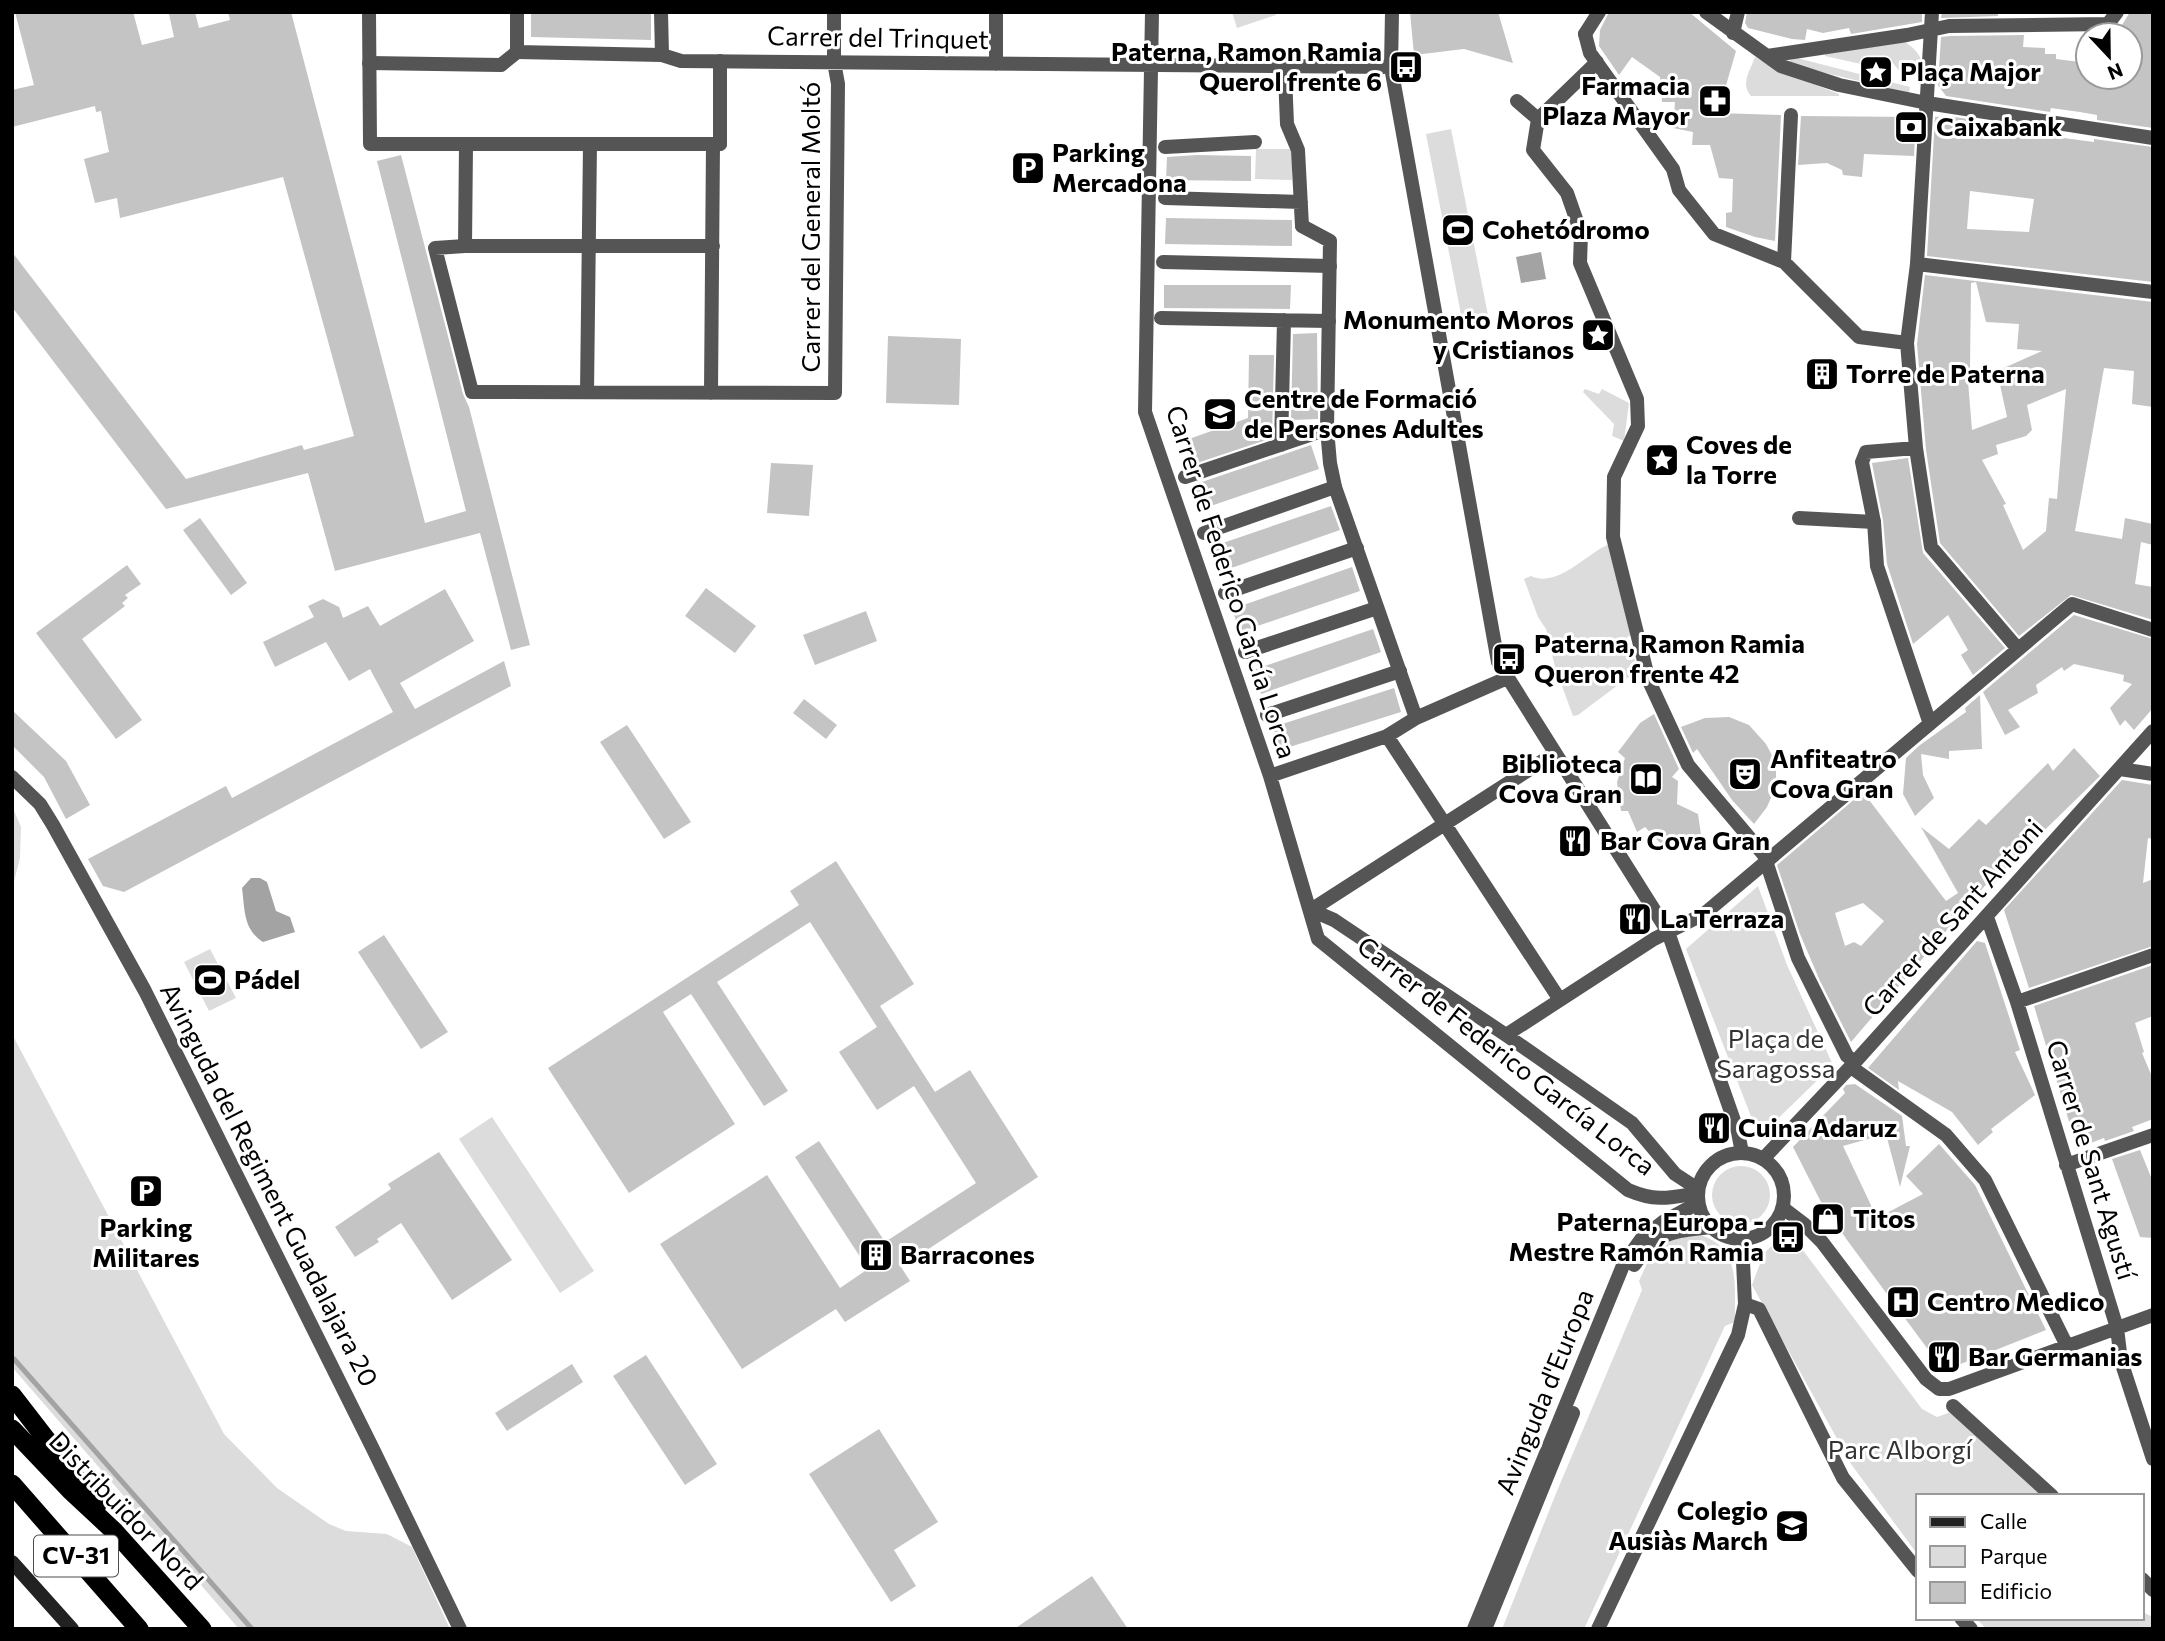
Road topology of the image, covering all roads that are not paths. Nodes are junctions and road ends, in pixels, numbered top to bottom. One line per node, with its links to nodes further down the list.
1 (369, 12): 22 (street)
2 (517, 12): 16 (street)
3 (661, 12): 17 (street)
4 (834, 12): 20 (street, Carrer del General Moltó)
5 (996, 12): 23 (street)
6 (1152, 12): 24 (street, Carrer de Federico García Lorca)
7 (1392, 12): 25 (street)
8 (1599, 12): 21 (street)
9 (1706, 12): 15 (street)
10 (1738, 12): 15 (street)
11 (1933, 12): 14 (street)
12 (2117, 12): 13 (street)
13 (2015, 19): 14 (street)
14 (1933, 30): 18 (street); 28 (street)
15 (1737, 37): 18 (street)
16 (517, 52): 17 (street, Carrer del Trinquet); 22 (street, Carrer del Trinquet)
17 (662, 55): 19 (street, Carrer del Trinquet)
18 (1767, 56): 28 (street)
19 (720, 61): 20 (street, Carrer del Trinquet); 34 (street)
20 (834, 62): 23 (street, Carrer del Trinquet); 52 (street, Carrer del General Moltó)
21 (1597, 62): 30 (street); 43 (street)
22 (369, 63): 35 (street)
23 (996, 64): 24 (street, Carrer del Trinquet)
24 (1150, 65): 25 (street, Carrer del Trinquet); 77 (street, Carrer de Federico García Lorca)
25 (1391, 67): 68 (street)
26 (1285, 75): 38 (street)
27 (1517, 101): 30 (street)
28 (1927, 103): 31 (street); 44 (street)
29 (1791, 115): 43 (street)
30 (1538, 119): 80 (street)
31 (2153, 138)
32 (1255, 142): 36 (street)
33 (590, 144): 34 (street); 35 (street); 40 (street)
34 (717, 144): 41 (street)
35 (466, 145): 39 (street)
36 (1166, 147)
37 (1165, 198): 38 (street)
38 (1301, 202): 45 (street)
39 (465, 246): 40 (street); 51 (street)
40 (589, 246): 41 (street); 51 (street)
41 (713, 246): 52 (street)
42 (1163, 261): 45 (street)
43 (1784, 262): 50 (street)
44 (1917, 264): 46 (street); 50 (street)
45 (1330, 266): 49 (street)
46 (2153, 292)
47 (1161, 318): 48 (street)
48 (1284, 320): 49 (street); 54 (street)
49 (1329, 321): 53 (street)
50 (1907, 343): 55 (street)
51 (587, 392): 52 (street)
52 (712, 393)
53 (1327, 429): 54 (street); 57 (street)
54 (1281, 445): 56 (street)
55 (1916, 448): 59 (street); 65 (street)
56 (1185, 477)
57 (1335, 487): 60 (street); 61 (street)
58 (1799, 518): 59 (street)
59 (1874, 522): 71 (street)
60 (1204, 533)
61 (1357, 548): 62 (street); 63 (street)
62 (1225, 593)
63 (1377, 608): 66 (street); 67 (street)
64 (2153, 630): 65 (street)
65 (2018, 649): 71 (street)
66 (1245, 652)
67 (1400, 671): 69 (street); 70 (street)
68 (1507, 678): 70 (street); 74 (street)
69 (1267, 715)
70 (1416, 718): 73 (street)
71 (1930, 724): 80 (street)
72 (2153, 732): 75 (street, Carrer de Sant Antoni)
73 (1387, 736): 77 (street); 79 (street)
74 (1555, 753): 79 (street); 83 (street)
75 (2120, 769): 76 (street); 82 (street, Carrer de Sant Antoni)
76 (2153, 775)
77 (1270, 776): 81 (street, Carrer de Federico García Lorca)
78 (12, 777): 113 (street, Avinguda del Regiment Guadalajara 20)
79 (1444, 823): 81 (street); 85 (street)
80 (1767, 861): 83 (street); 88 (street)
81 (1311, 910): 87 (street, Carrer de Federico García Lorca); 93 (street, Carrer de Federico García Lorca)
82 (1987, 917): 86 (street, Carrer de Sant Agustí); 88 (street, Carrer de Sant Antoni)
83 (1668, 932): 85 (street); 90 (street)
84 (2153, 955): 86 (street)
85 (1560, 1000): 87 (street)
86 (2017, 1002): 92 (street, Carrer de Sant Agustí)
87 (1506, 1035): 93 (street, Carrer de Federico García Lorca)
88 (1852, 1064): 91 (street, Carrer de Sant Antoni); 100 (street)
89 (2153, 1135): 92 (street)
90 (1742, 1153): 91 (street); 93 (street)
91 (1763, 1159): 94 (street)
92 (2066, 1165): 99 (street, Carrer de Sant Agustí)
93 (1698, 1195): 95 (street); 114 (street, Avinguda d'Europa)
94 (1783, 1208): 96 (street); 100 (street)
95 (1711, 1227): 96 (street); 115 (street, Avinguda d'Europa)
96 (1742, 1240): 97 (street)
97 (1745, 1304): 109 (street); 116 (street)
98 (2153, 1315): 99 (street)
99 (2117, 1328): 100 (street); 104 (street, Carrer de Sant Agustí)
100 (2067, 1346)
101 (12, 1395): 107 (highway)
102 (1952, 1406): 106 (street)
103 (12, 1429): 107 (highway, Distribuïdor Nord / CV-31)
104 (2153, 1459)
105 (12, 1484): 111 (highway, CV-31)
106 (2050, 1494)
107 (115, 1532): 112 (highway, Distribuïdor Nord / CV-31)
108 (12, 1562): 110 (main road)
109 (1916, 1569)
110 (72, 1629)
111 (139, 1629)
112 (202, 1629)
113 (460, 1629)
114 (1474, 1629)
115 (1485, 1629)
116 (1598, 1629)

